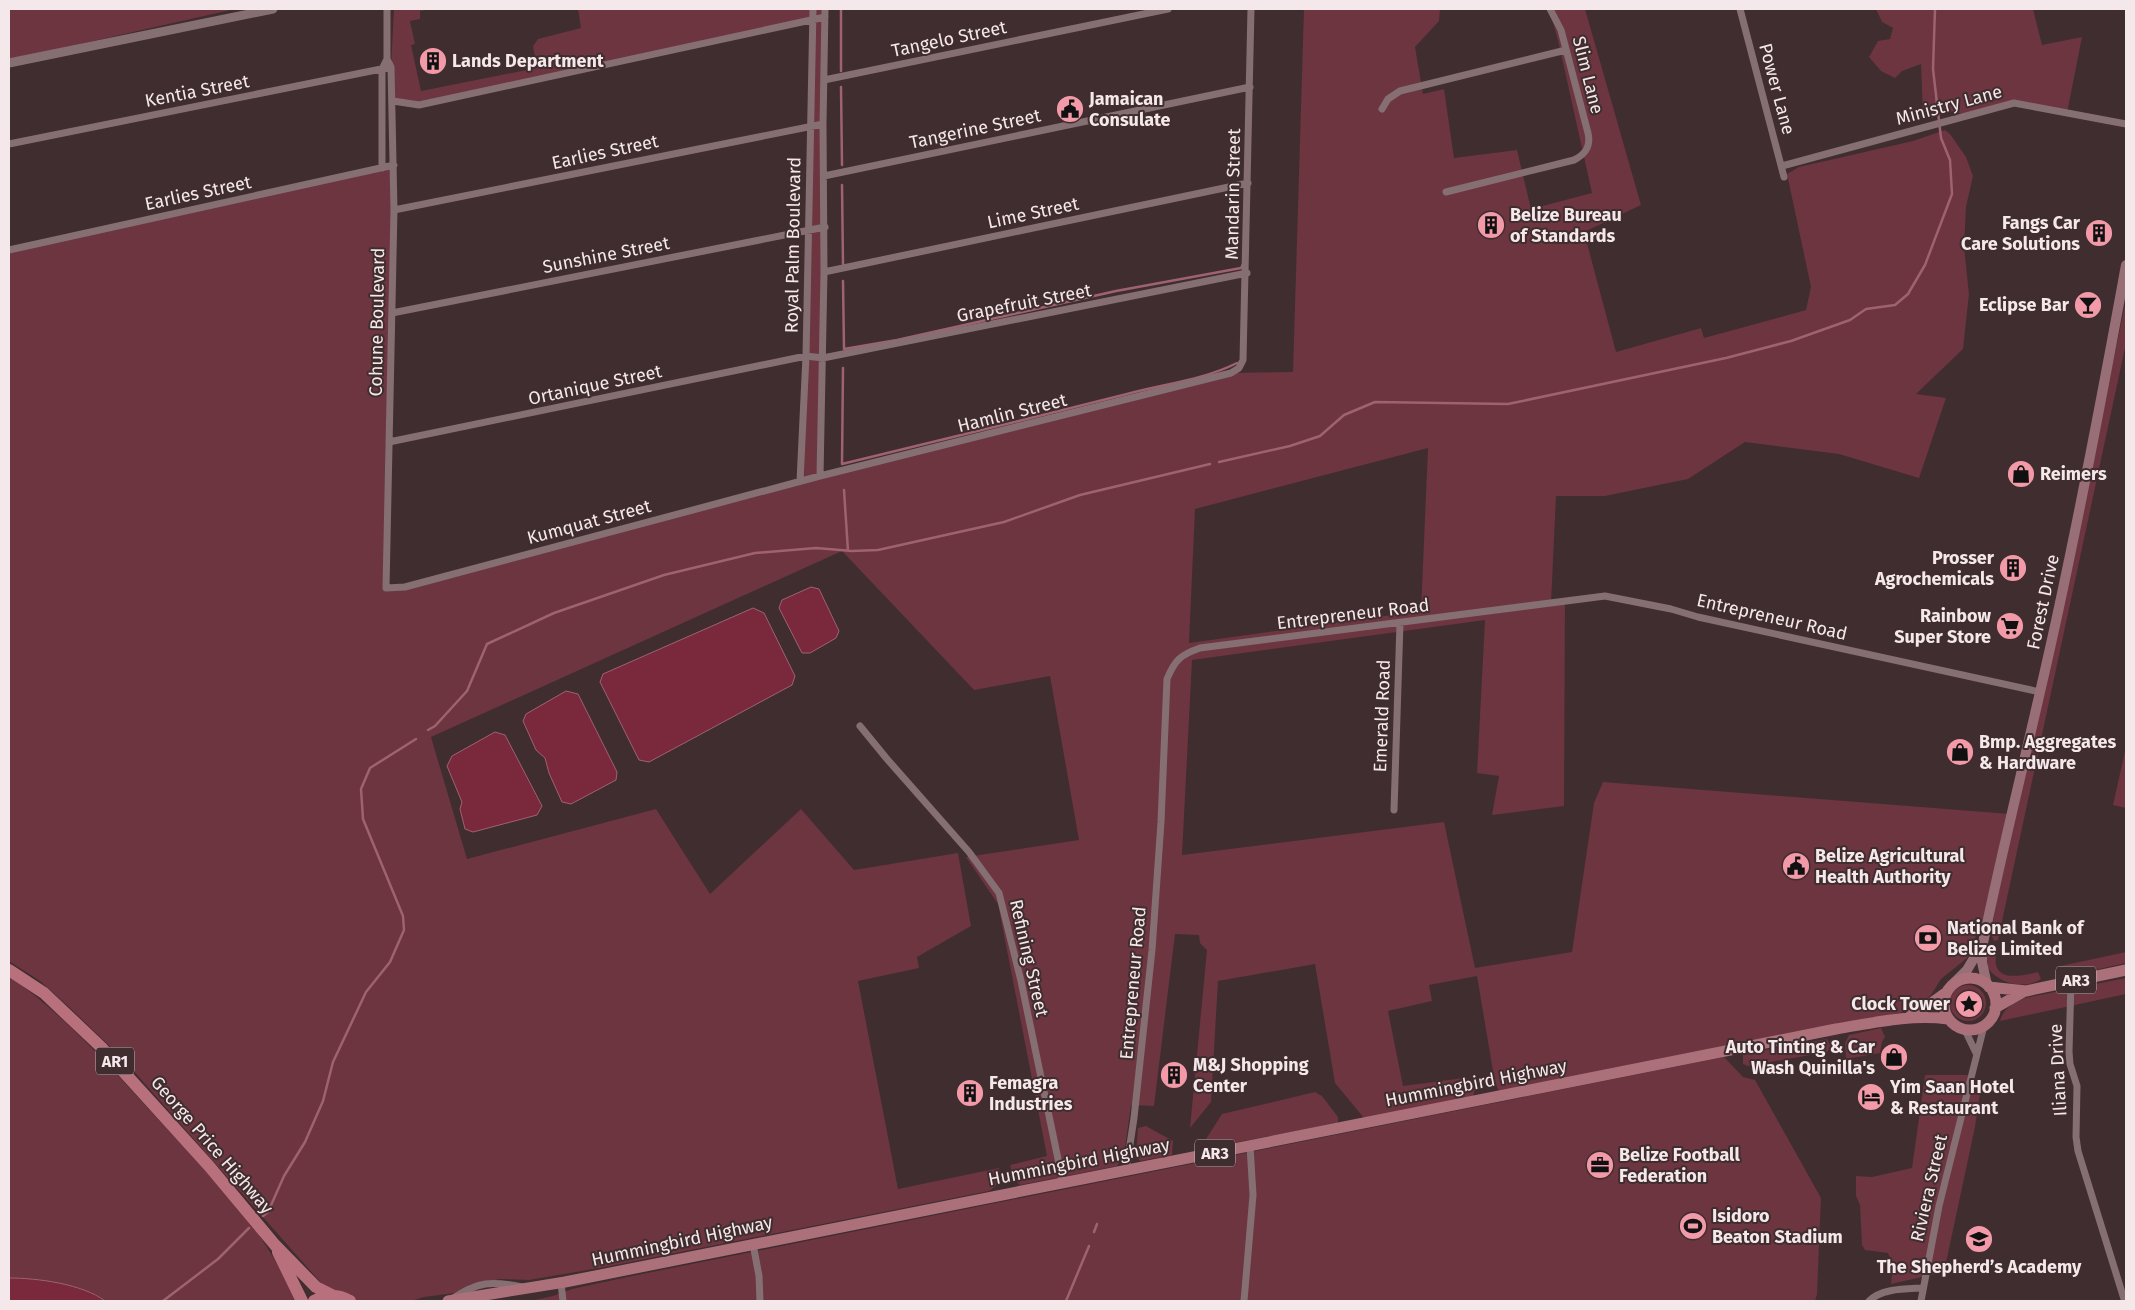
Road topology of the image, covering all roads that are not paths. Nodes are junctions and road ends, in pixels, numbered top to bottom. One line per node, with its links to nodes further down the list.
1 (273, 9): 13 (street)
2 (387, 9): 12 (street)
3 (813, 9): 10 (street, Royal Palm Boulevard)
4 (826, 9): 9 (street, Royal Palm Boulevard)
5 (1168, 9): 16 (street, Tangelo Street)
6 (1251, 9): 17 (street, Mandarin Street)
7 (1550, 9): 11 (street, Slim Lane)
8 (1740, 9): 25 (street, Power Lane)
9 (825, 17): 10 (street); 16 (street, Royal Palm Boulevard)
10 (813, 20): 18 (street); 22 (street, Royal Palm Boulevard)
11 (1566, 50): 19 (street); 30 (street, Slim Lane)
12 (386, 58): 14 (street, Cohune Boulevard); 15 (street)
13 (9, 63)
14 (391, 67): 15 (street, Kentia Street); 18 (street, Cohune Boulevard)
15 (382, 69): 23 (street, Kentia Street); 26 (street)
16 (824, 80): 20 (street, Royal Palm Boulevard)
17 (1250, 88): 27 (street, Tangerine Street); 29 (street, Mandarin Street)
18 (393, 101): 24 (street, Cohune Boulevard)
19 (1382, 110)
20 (823, 124): 22 (street, Earlies Street); 27 (street, Royal Palm Boulevard)
21 (2126, 124): 25 (street, Ministry Lane)
22 (811, 126): 31 (street, Earlies Street); 33 (street, Royal Palm Boulevard)
23 (9, 144)
24 (394, 165): 26 (street, Earlies Street); 31 (street, Cohune Boulevard)
25 (1782, 166): 28 (street, Power Lane)
26 (382, 168): 34 (street, Earlies Street)
27 (824, 176): 32 (street, Royal Palm Boulevard)
28 (1784, 177)
29 (1248, 184): 36 (street, Lime Street); 37 (street, Mandarin Street)
30 (1446, 192)
31 (394, 210): 38 (street, Cohune Boulevard)
32 (824, 227): 33 (street, Sunshine Street); 36 (street, Royal Palm Boulevard)
33 (809, 230): 38 (street, Sunshine Street); 39 (street, Royal Palm Boulevard)
34 (9, 250)
35 (2126, 265): 47 (main road, Forest Drive)
36 (824, 272): 40 (street, Royal Palm Boulevard)
37 (1247, 273): 40 (street, Grapefruit Street); 41 (street, Mandarin Street)
38 (392, 312): 42 (street, Cohune Boulevard)
39 (806, 356): 40 (street, Grapefruit Street); 42 (street, Ortanique Street); 44 (street, Royal Palm Boulevard)
40 (823, 358): 43 (street, Royal Palm Boulevard)
41 (1231, 373): 43 (street, Hamlin Street)
42 (389, 442): 45 (street, Cohune Boulevard)
43 (820, 476): 44 (street, Hamlin Street)
44 (800, 481): 45 (street, Kumquat Street)
45 (386, 588)
46 (1400, 623): 47 (street, Entrepreneur Road); 49 (street, Emerald Road); 65 (street, Entrepreneur Road)
47 (2040, 692): 50 (main road, Forest Drive)
48 (860, 726): 66 (street, Refining Street)
49 (1394, 810)
50 (1983, 943): 53 (main road, Forest Drive); 55 (main road, Forest Drive)
51 (9, 970): 68 (highway, George Price Highway / AR1)
52 (2126, 970): 54 (main road, AR3)
53 (1956, 981): 55 (main road); 57 (main road)
54 (2071, 981): 56 (main road, AR3); 74 (street, Iliana Drive)
55 (1988, 986): 56 (main road, AR3); 58 (main road)
56 (2026, 991): 58 (main road, AR3)
57 (1947, 992): 59 (main road, Hummingbird Highway / AR3); 60 (main road)
58 (1995, 1008): 61 (main road)
59 (1908, 1017): 60 (main road, Hummingbird Highway / AR3); 64 (main road, Hummingbird Highway / AR3)
60 (1948, 1019): 62 (main road)
61 (1984, 1026): 62 (main road); 63 (street, Riviera Street)
62 (1965, 1030): 63 (street)
63 (1976, 1053): 70 (street, Riviera Street)
64 (1250, 1146): 65 (main road, Hummingbird Highway / AR3); 82 (street)
65 (1126, 1172): 66 (main road, Hummingbird Highway / AR3)
66 (1063, 1183): 67 (main road, Hummingbird Highway / AR3)
67 (753, 1244): 69 (main road, Hummingbird Highway / AR3); 81 (street)
68 (275, 1245): 72 (highway, George Price Highway / AR1); 75 (highway, George Price Highway / AR1)
69 (561, 1283): 71 (main road, Hummingbird Highway / AR3); 80 (street)
70 (1923, 1288): 83 (street); 84 (street, Riviera Street)
71 (527, 1289): 73 (main road, Hummingbird Highway / AR3); 78 (main road, Hummingbird Highway / AR3)
72 (334, 1296): 76 (highway); 77 (highway, George Price Highway)
73 (493, 1299): 79 (main road, Hummingbird Highway / AR3)
74 (2124, 1299)
75 (302, 1301)
76 (314, 1301)
77 (350, 1301)
78 (448, 1301)
79 (482, 1301)
80 (562, 1301)
81 (760, 1301)
82 (1244, 1301)
83 (1870, 1301)
84 (1921, 1301)

